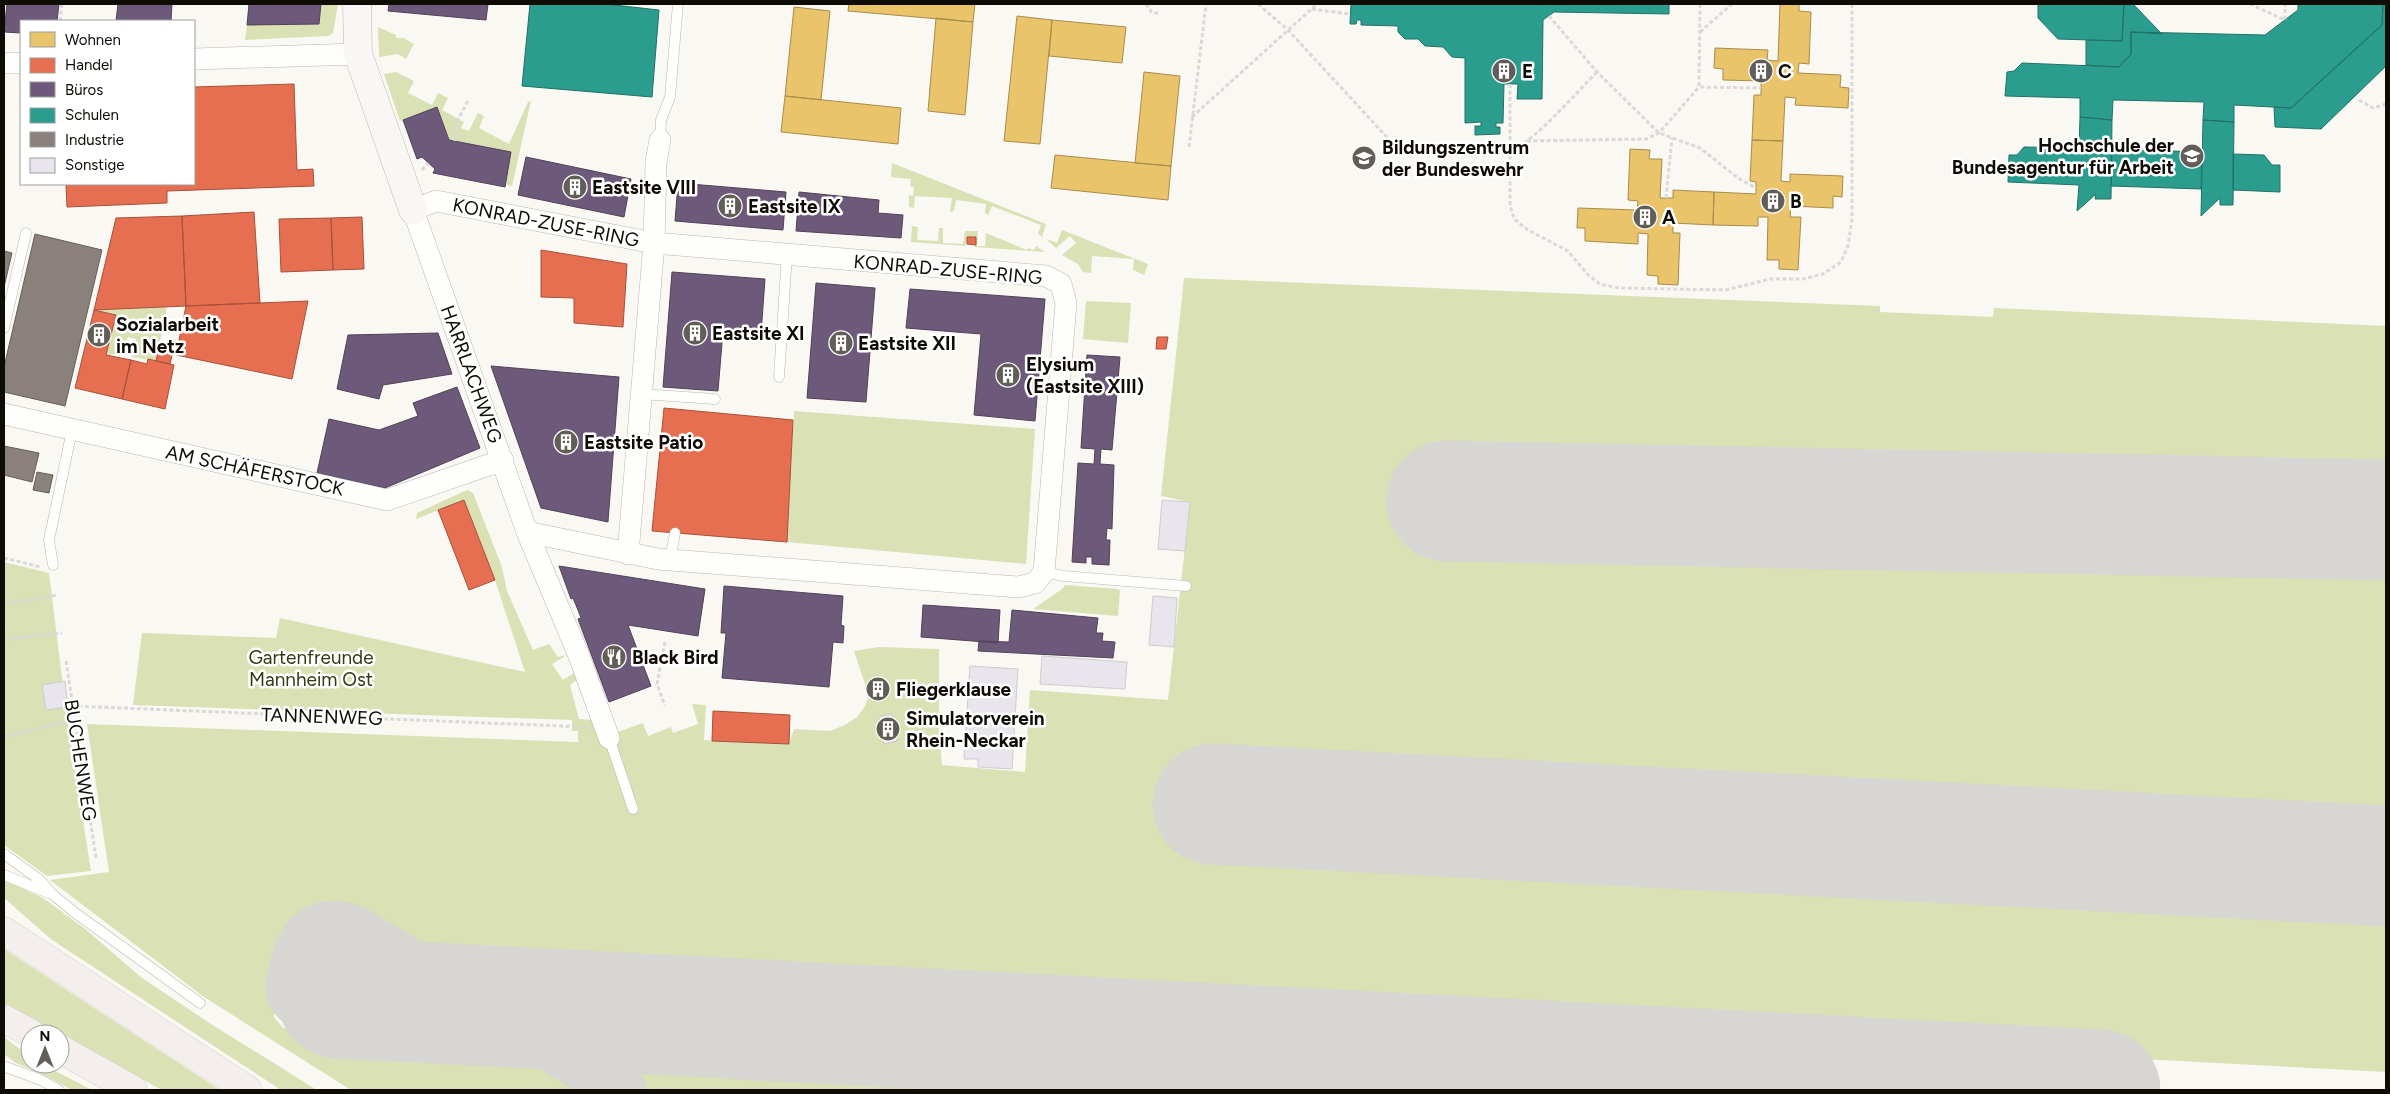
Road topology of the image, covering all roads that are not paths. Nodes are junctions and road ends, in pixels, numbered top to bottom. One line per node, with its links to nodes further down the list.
1 (357, 4): 3 (street, HARRLACHWEG)
2 (678, 4): 7 (lane)
3 (358, 54): 4 (street); 8 (street, HARRLACHWEG)
4 (195, 59)
5 (4, 63): 6 (street)
6 (20, 63)
7 (660, 140): 10 (street)
8 (413, 210): 10 (street, KONRAD-ZUSE-RING); 18 (street, HARRLACHWEG)
9 (26, 233): 12 (lane)
10 (654, 243): 11 (street, KONRAD-ZUSE-RING); 14 (street)
11 (787, 254): 13 (lane); 24 (street, KONRAD-ZUSE-RING)
12 (4, 328)
13 (779, 377)
14 (641, 394): 15 (lane); 21 (street)
15 (716, 399)
16 (4, 414): 17 (street, AM SCHÄFERSTOCK)
17 (72, 430): 18 (street, AM SCHÄFERSTOCK); 23 (lane)
18 (503, 460): 19 (street, HARRLACHWEG)
19 (527, 532): 21 (street); 26 (street, HARRLACHWEG)
20 (675, 533): 22 (lane)
21 (628, 554): 22 (street)
22 (670, 560): 24 (street)
23 (49, 566)
24 (1044, 572): 25 (lane)
25 (1186, 586)
26 (609, 738): 27 (lane)
27 (633, 809)
28 (4, 854): 30 (lane)
29 (4, 875): 30 (lane)
30 (51, 893): 32 (lane)
31 (8, 930): 39 (main road)
32 (200, 1003)
33 (4, 1019): 34 (main road)
34 (20, 1028)
35 (70, 1055): 38 (main road)
36 (4, 1068): 37 (lane)
37 (59, 1090)
38 (133, 1090)
39 (248, 1090)

